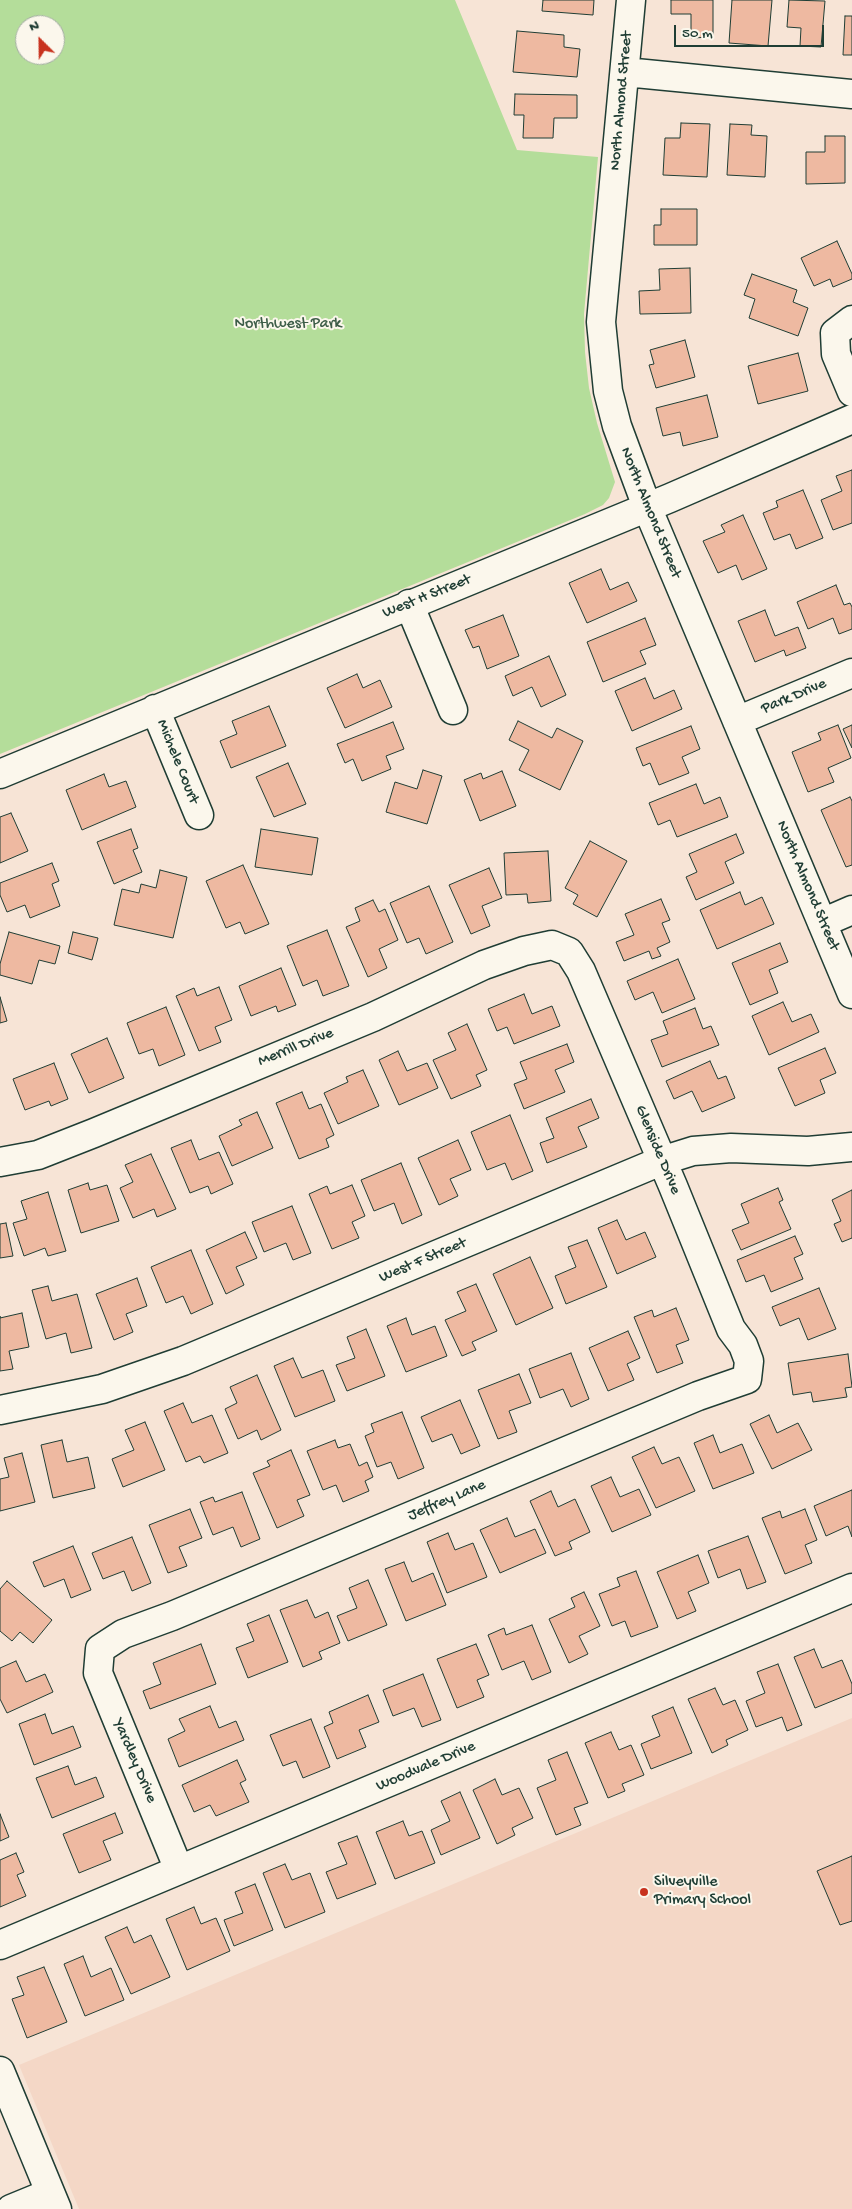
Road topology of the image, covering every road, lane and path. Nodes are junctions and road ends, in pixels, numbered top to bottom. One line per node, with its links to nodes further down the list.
1 (631, 0): 2 (street, North Almond Street)
2 (624, 72): 3 (street); 7 (street, North Almond Street)
3 (852, 94)
4 (852, 320): 5 (street)
5 (852, 392)
6 (852, 419): 7 (street, West H Street)
7 (647, 508): 8 (street, West H Street); 12 (street, North Almond Street)
8 (409, 604): 10 (street, West H Street); 11 (street)
9 (852, 673): 12 (street, Park Drive)
10 (155, 709): 13 (street, West H Street); 14 (street, Michele Court)
11 (453, 710)
12 (737, 721): 16 (street, North Almond Street)
13 (0, 774)
14 (199, 815)
15 (852, 910): 16 (street)
16 (822, 923): 18 (street, North Almond Street)
17 (581, 971): 20 (street, Glenside Drive); 21 (street, Merrill Drive)
18 (852, 994)
19 (852, 1147): 20 (street, West F Street)
20 (661, 1161): 22 (street, Glenside Drive); 23 (street, West F Street)
21 (0, 1162)
22 (731, 1329): 25 (street, Jeffrey Lane)
23 (0, 1410)
24 (852, 1588): 26 (street, Woodvale Drive)
25 (100, 1649): 26 (street, Yardley Drive)
26 (180, 1870): 27 (street, Woodvale Drive)
27 (0, 1945)
28 (0, 2071): 29 (street)
29 (54, 2201): 30 (street)
30 (11, 2209)

